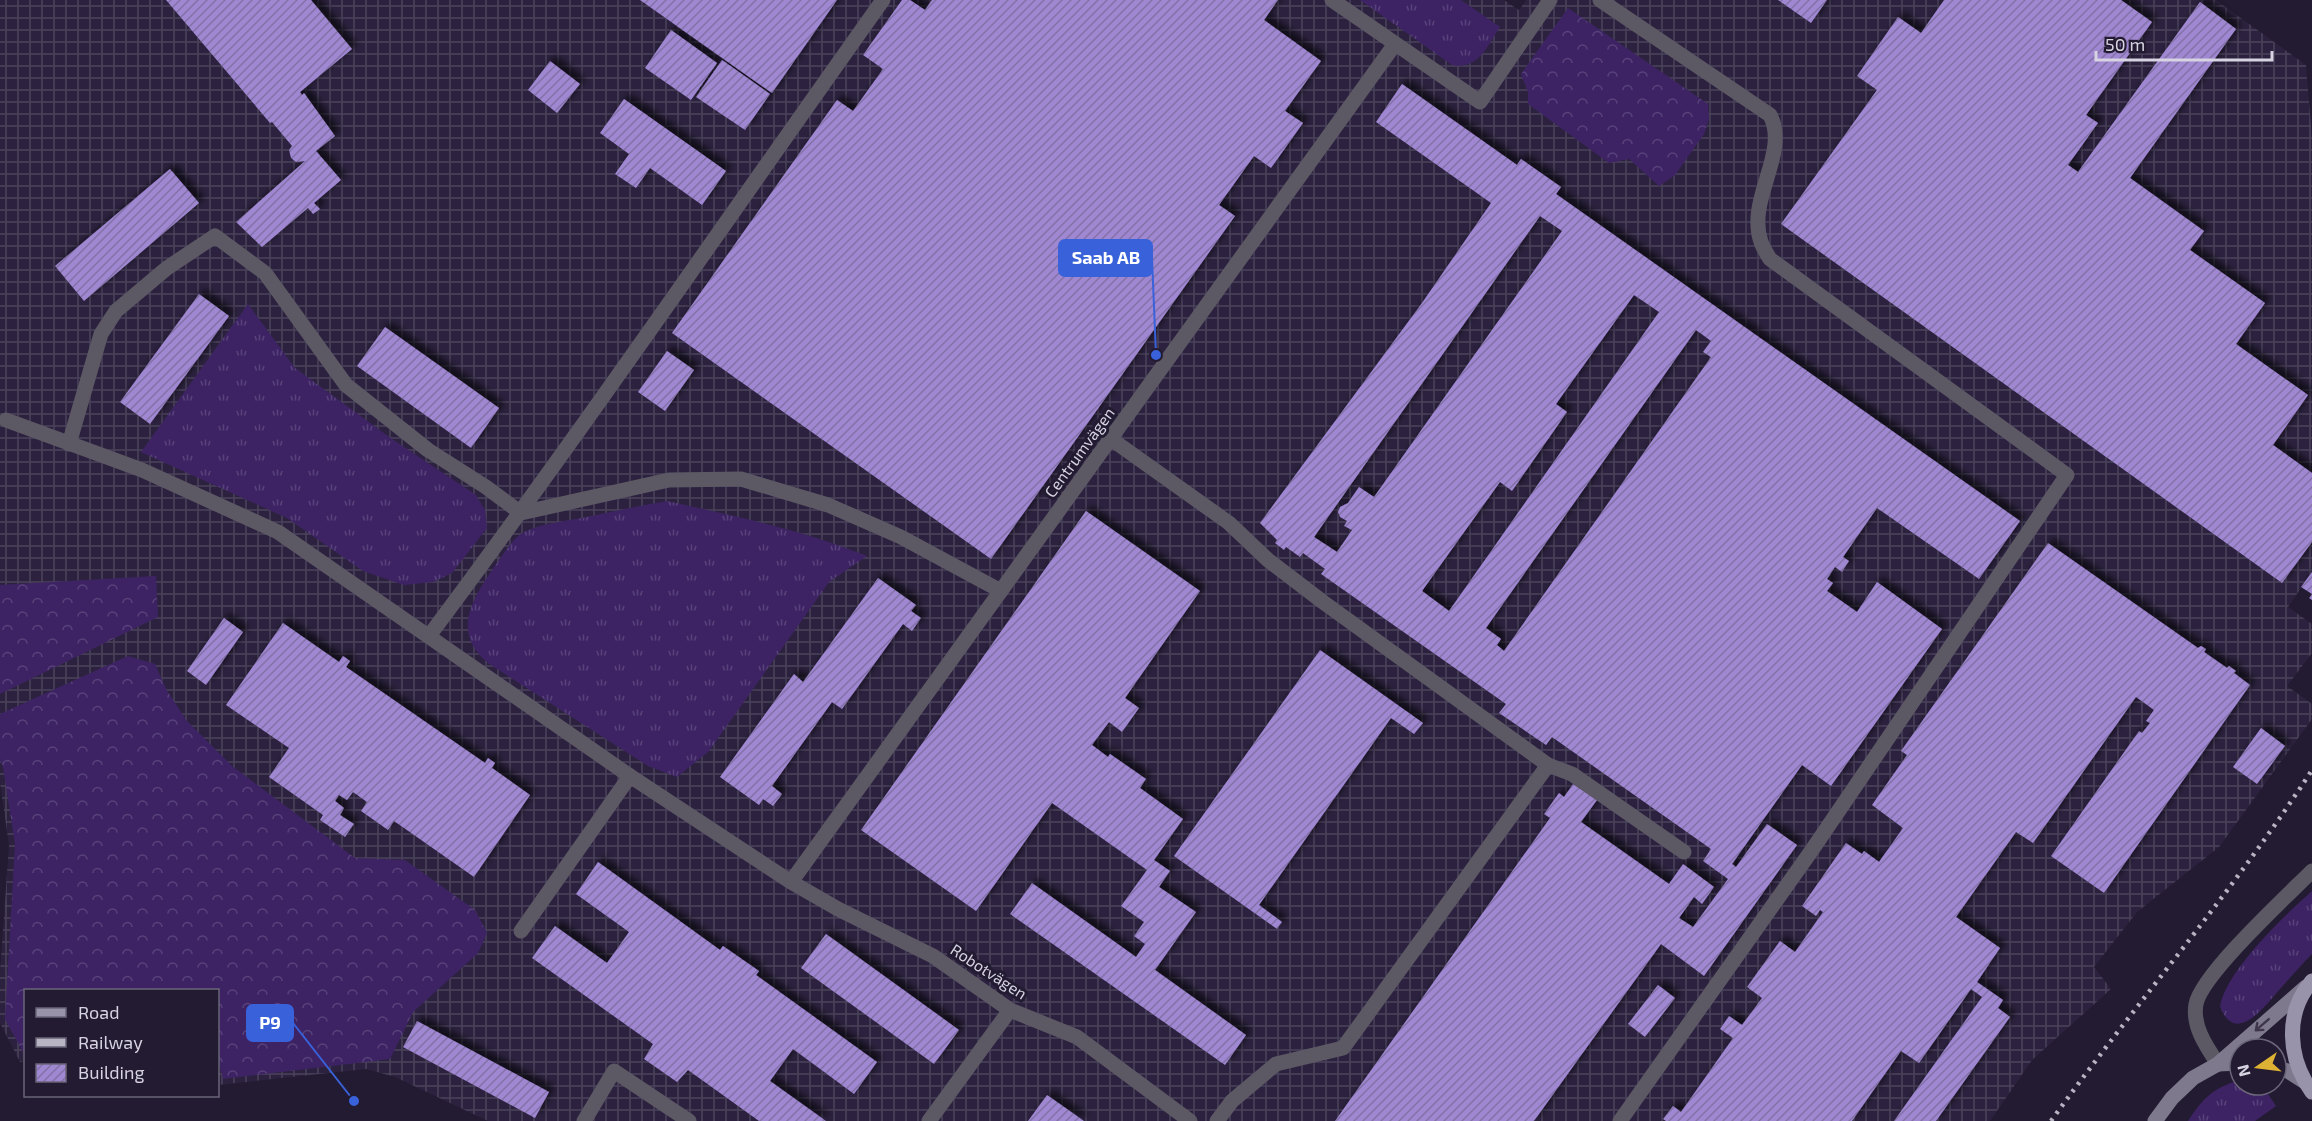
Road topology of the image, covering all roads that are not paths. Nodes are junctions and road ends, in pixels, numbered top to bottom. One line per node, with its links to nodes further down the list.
1 (883, 0): 9 (street)
2 (1332, 0): 5 (street)
3 (1550, 0): 5 (street)
4 (1600, 0): 29 (street)
5 (1395, 44): 7 (street, Centrumvägen)
6 (6, 420): 8 (street, Robotvägen)
7 (1111, 439): 10 (street, Centrumvägen); 12 (street)
8 (69, 444): 9 (street); 11 (street, Robotvägen)
9 (521, 513): 10 (street); 11 (street)
10 (1001, 591): 16 (street, Centrumvägen)
11 (429, 636): 13 (street, Robotvägen)
12 (1548, 765): 14 (street); 28 (street)
13 (630, 776): 16 (street, Robotvägen); 17 (street)
14 (1684, 852)
15 (2312, 871): 20 (street)
16 (791, 882): 19 (street, Robotvägen)
17 (521, 931)
18 (2309, 984): 20 (main road, one-way to 20); 23 (main road)
19 (1010, 1010): 26 (street); 27 (street, Robotvägen)
20 (2218, 1064): 21 (main road); 30 (main road)
21 (2228, 1064)
22 (2288, 1071): 23 (main road)
23 (2308, 1087)
24 (584, 1121): 25 (street)
25 (689, 1121)
26 (929, 1121)
27 (1190, 1121)
28 (1217, 1121)
29 (1620, 1121)
30 (2155, 1121)

